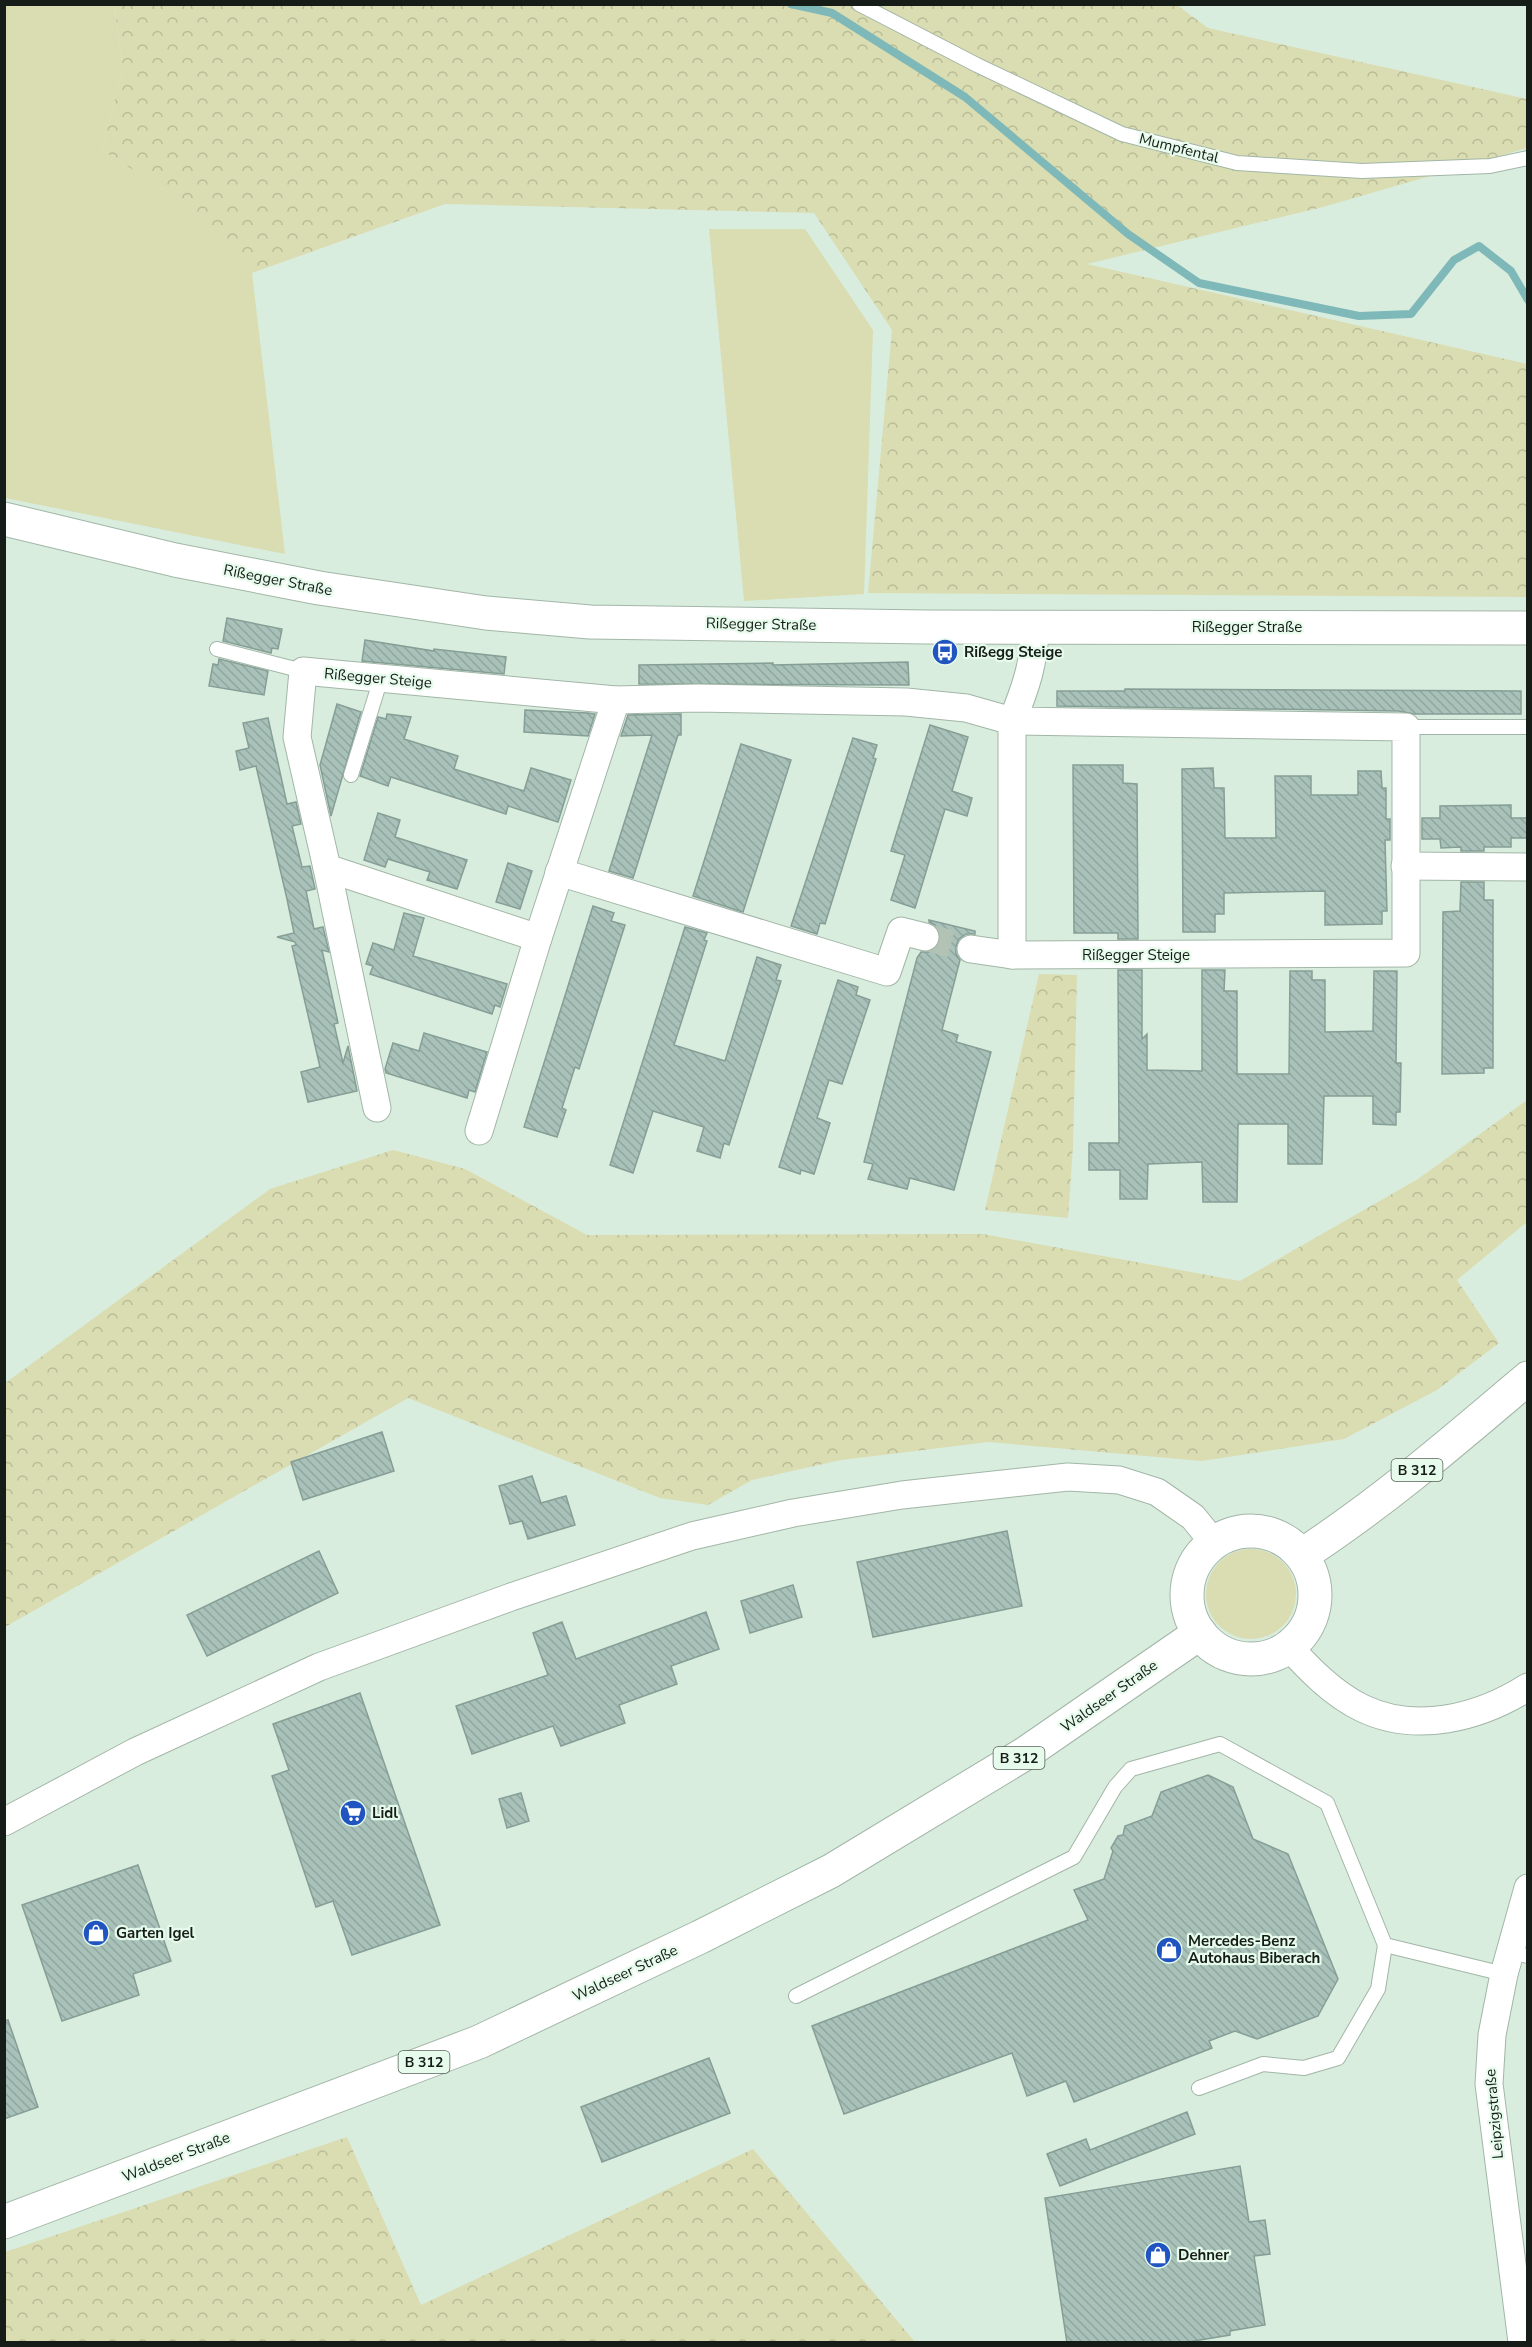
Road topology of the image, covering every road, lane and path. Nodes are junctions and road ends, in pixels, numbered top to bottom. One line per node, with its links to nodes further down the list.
1 (859, 4): 2 (lane, Mumpfental)
2 (1527, 158)
3 (4, 519): 4 (main road, Rißegger Straße)
4 (1035, 627): 5 (main road, Rißegger Straße); 10 (street)
5 (1527, 628)
6 (217, 649): 7 (lane)
7 (303, 671): 8 (street, Rißegger Steige); 16 (street, Rißegger Steige)
8 (381, 678): 9 (street, Rißegger Steige); 13 (lane)
9 (616, 700): 10 (street, Rißegger Steige); 17 (street)
10 (1012, 721): 11 (street, Rißegger Steige); 21 (street)
11 (1406, 727): 12 (lane); 14 (street, Rißegger Steige)
12 (1527, 727)
13 (351, 775)
14 (1406, 866): 15 (street); 21 (street, Rißegger Steige)
15 (1527, 867)
16 (327, 868): 18 (street); 22 (street, Rißegger Steige)
17 (559, 872): 18 (street); 19 (street)
18 (537, 938): 23 (street)
19 (925, 938)
20 (971, 949): 21 (street)
21 (1012, 955)
22 (377, 1108)
23 (479, 1131)
24 (1527, 1378): 26 (main road, B 312)
25 (1214, 1543): 26 (main road); 27 (main road); 30 (street)
26 (1302, 1555): 28 (main road)
27 (1200, 1633): 28 (main road); 36 (main road, Waldseer Straße / B 312)
28 (1288, 1646): 29 (street)
29 (1525, 1695)
30 (4, 1822)
31 (1527, 1888): 33 (street, Leipzigstraße)
32 (1385, 1946): 33 (lane); 34 (lane); 35 (lane)
33 (1514, 1961): 37 (street, Leipzigstraße)
34 (796, 1996)
35 (1198, 2088)
36 (4, 2222)
37 (1522, 2343)

